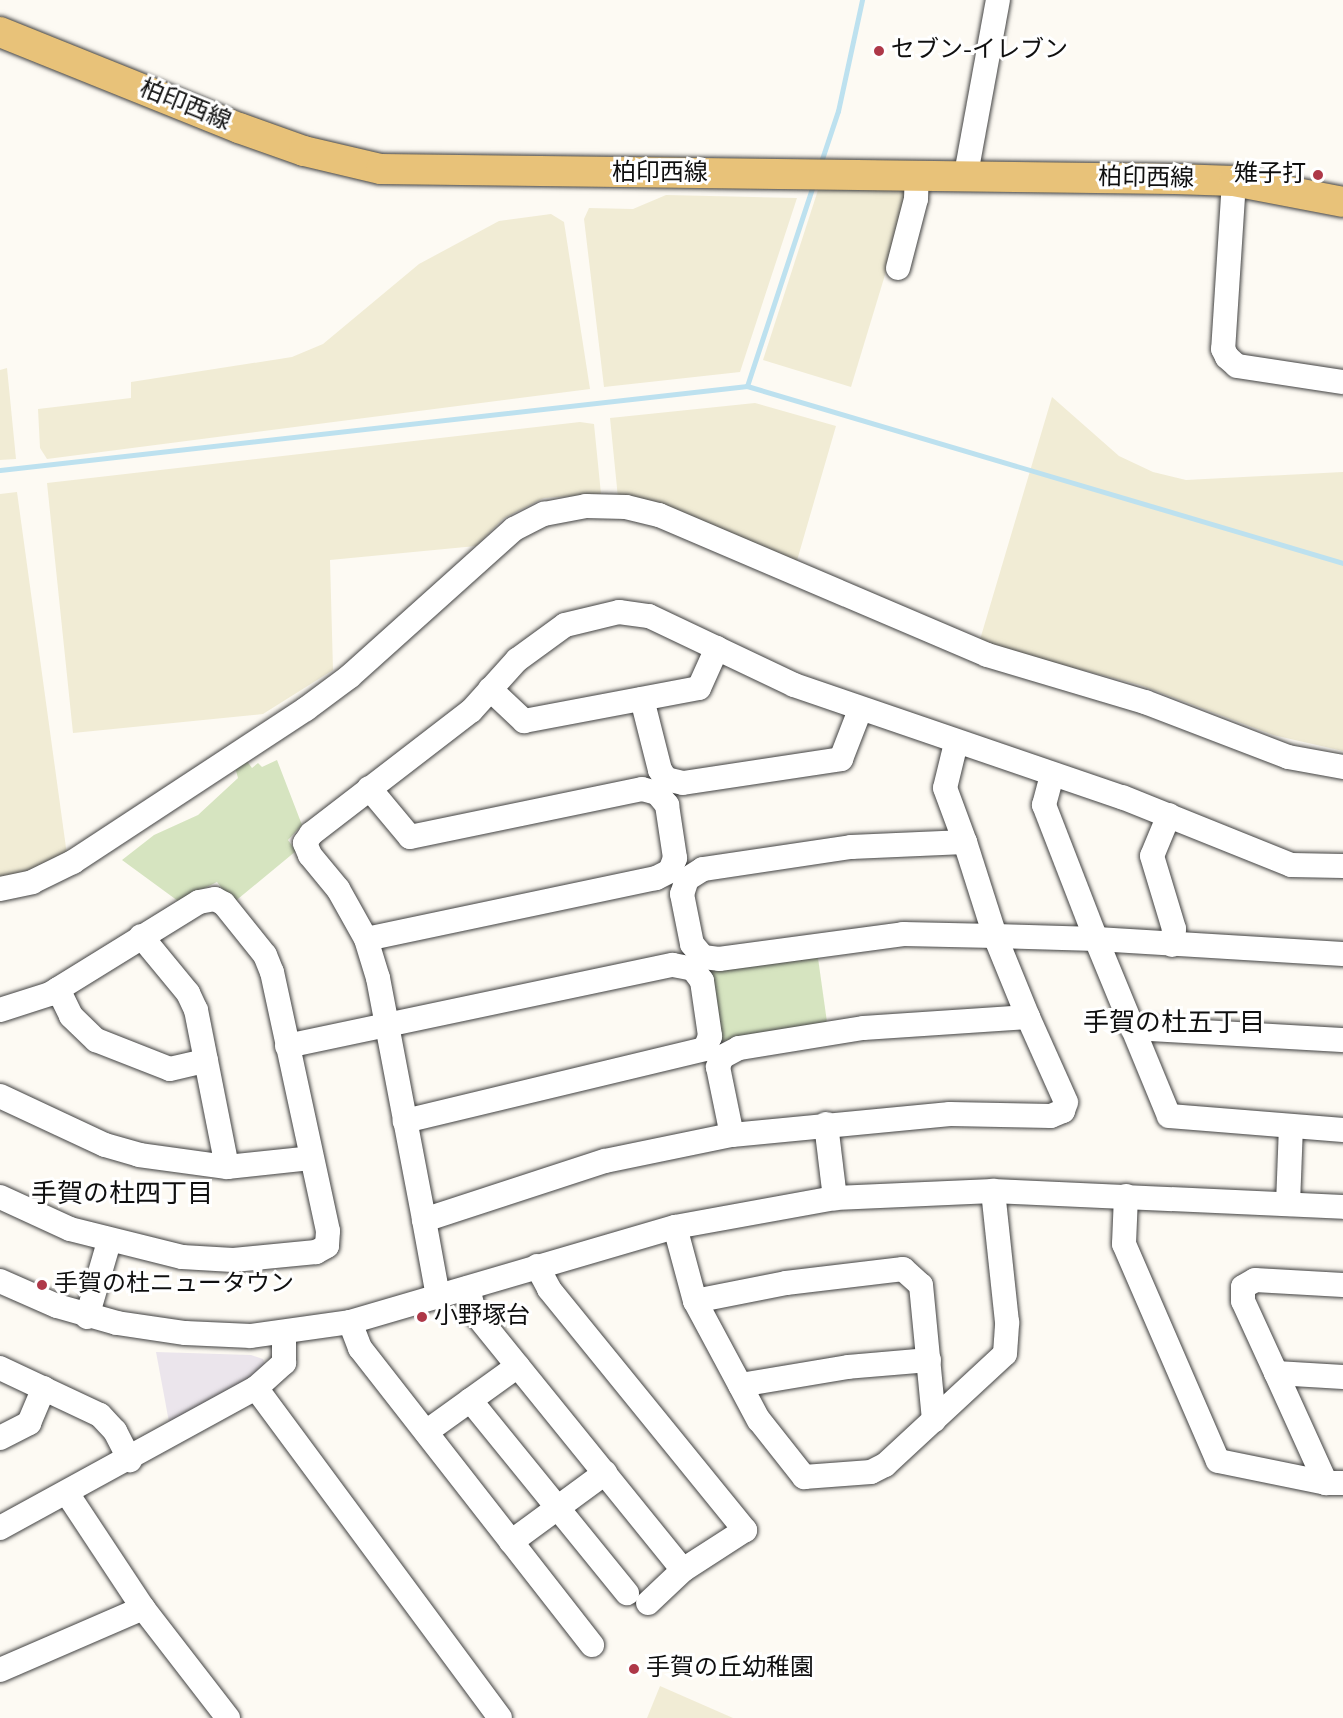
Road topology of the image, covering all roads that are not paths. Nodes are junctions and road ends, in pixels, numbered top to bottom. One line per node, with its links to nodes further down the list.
1 (998, 0): 4 (street)
2 (0, 32): 3 (main road, 柏印西線)
3 (917, 174): 4 (main road, 柏印西線); 7 (street)
4 (966, 174): 5 (main road, 柏印西線)
5 (1234, 182): 6 (main road, 柏印西線); 8 (street)
6 (1343, 202)
7 (898, 268)
8 (1343, 382)
9 (717, 648): 10 (street); 11 (street); 12 (street)
10 (490, 689): 11 (street); 16 (street)
11 (642, 699): 12 (street)
12 (860, 710): 13 (street)
13 (956, 743): 15 (street); 18 (street)
14 (1343, 767): 20 (street)
15 (1052, 775): 17 (street); 24 (street)
16 (369, 788): 23 (street); 23 (street)
17 (1169, 815): 19 (street); 25 (street)
18 (965, 842): 22 (street); 22 (street)
19 (1343, 866)
20 (0, 889)
21 (141, 936): 27 (street); 33 (street); 34 (street)
22 (995, 936): 24 (street); 29 (street)
23 (366, 939): 30 (street)
24 (1096, 939): 25 (street); 31 (street)
25 (1172, 945): 26 (street)
26 (1343, 954)
27 (58, 989): 28 (street); 34 (street)
28 (0, 1010)
29 (1028, 1017): 37 (street); 40 (street)
30 (384, 1026): 33 (street); 36 (street); 36 (street)
31 (1132, 1028): 32 (street); 38 (street)
32 (1343, 1040)
33 (287, 1046): 41 (street)
34 (206, 1061): 42 (street)
35 (0, 1096): 42 (street)
36 (405, 1121): 49 (street)
37 (826, 1124): 40 (street); 46 (street)
38 (1291, 1127): 39 (street); 47 (street)
39 (1343, 1130)
40 (732, 1135): 49 (street)
41 (311, 1158): 42 (street); 51 (street)
42 (227, 1167)
43 (993, 1191): 44 (street); 46 (street); 70 (street)
44 (1126, 1196): 47 (street); 75 (street)
45 (0, 1197): 51 (street)
46 (835, 1198): 50 (street)
47 (1288, 1204): 48 (street)
48 (1343, 1207)
49 (424, 1220): 56 (street)
50 (675, 1227): 52 (street); 57 (street)
51 (110, 1242): 58 (street)
52 (537, 1266): 55 (street); 80 (street)
53 (0, 1281): 58 (street)
54 (1343, 1285): 64 (street)
55 (468, 1288): 56 (street); 62 (street)
56 (438, 1296): 59 (street)
57 (695, 1301): 61 (street); 66 (street)
58 (87, 1317): 60 (street)
59 (350, 1322): 60 (street); 71 (street)
60 (284, 1334): 68 (street)
61 (929, 1360): 66 (street); 70 (street)
62 (518, 1366): 69 (street); 74 (street)
63 (0, 1368): 67 (street)
64 (1276, 1373): 65 (street); 75 (street)
65 (1343, 1377)
66 (740, 1385): 70 (street)
67 (44, 1388): 72 (street); 73 (street)
68 (256, 1388): 73 (street); 85 (street)
69 (470, 1400): 71 (street); 77 (street)
70 (934, 1420)
71 (426, 1432): 79 (street)
72 (0, 1438)
73 (130, 1460): 76 (street)
74 (605, 1473): 77 (street); 80 (street)
75 (1334, 1483)
76 (67, 1492): 78 (street); 81 (street)
77 (557, 1509): 79 (street); 80 (street)
78 (0, 1528)
79 (511, 1542): 82 (street)
80 (683, 1570)
81 (143, 1608): 83 (street); 84 (street)
82 (592, 1645)
83 (0, 1670)
84 (228, 1718)
85 (500, 1718)

